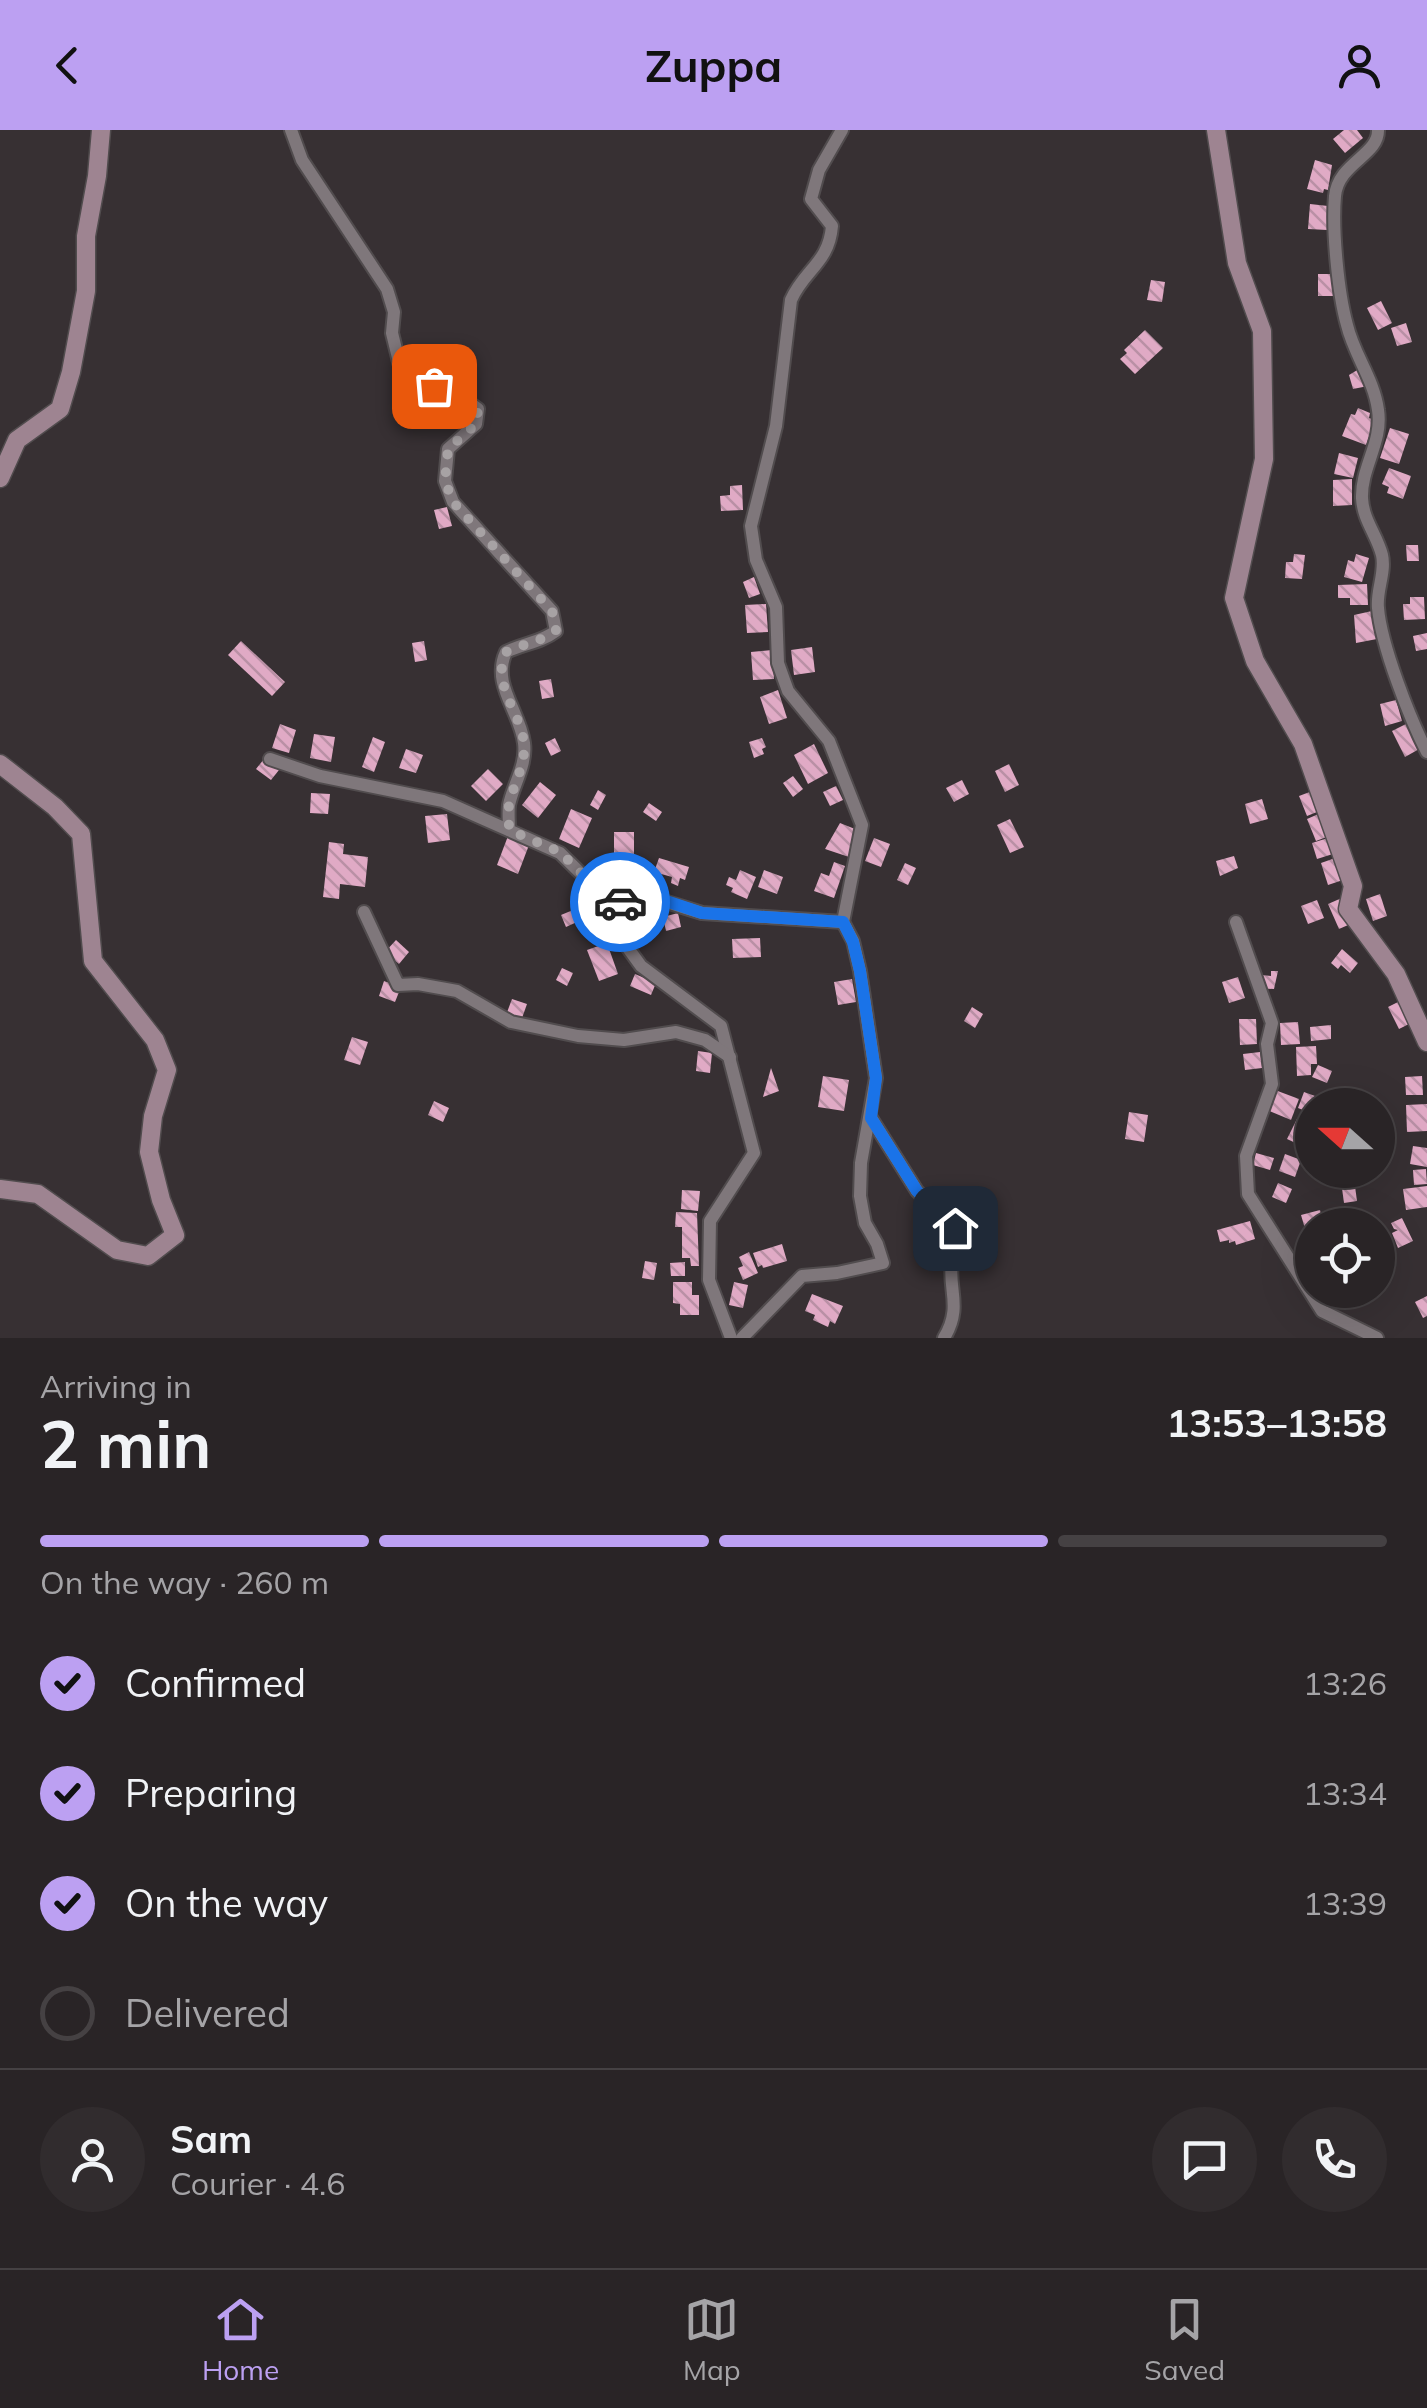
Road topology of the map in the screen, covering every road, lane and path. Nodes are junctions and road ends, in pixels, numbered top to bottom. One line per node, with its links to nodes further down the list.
1 (101, 130): 6 (street)
2 (291, 130): 10 (street)
3 (842, 130): 13 (street)
4 (1216, 130): 15 (street)
5 (1378, 130): 7 (street)
6 (0, 478)
7 (1427, 752)
8 (270, 759): 10 (street)
9 (0, 764): 18 (street)
10 (509, 830): 11 (street)
11 (611, 903): 13 (street); 16 (street)
12 (364, 912): 16 (street)
13 (843, 922): 17 (street)
14 (1236, 922): 22 (street)
15 (1427, 1042)
16 (730, 1057): 19 (street)
17 (871, 1118): 20 (street); 21 (street)
18 (0, 1189)
19 (730, 1338)
20 (742, 1338)
21 (944, 1338)
22 (1377, 1338)

